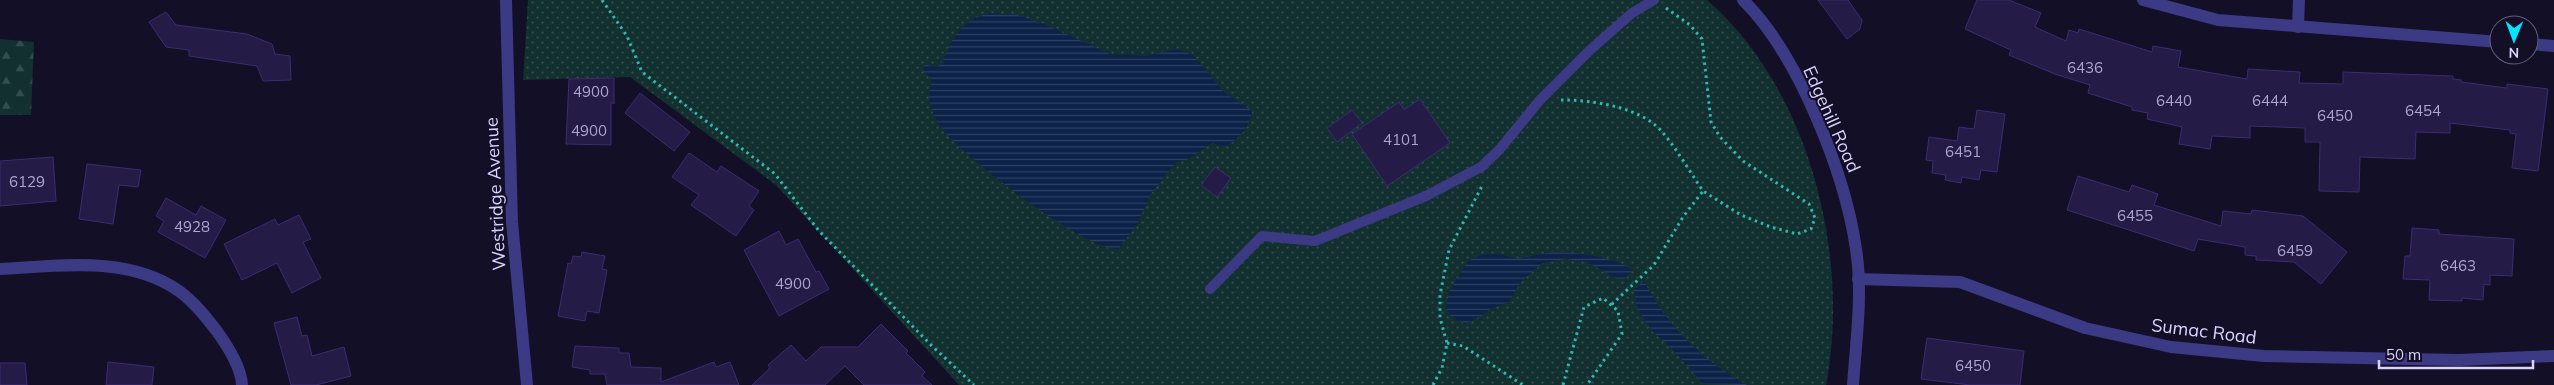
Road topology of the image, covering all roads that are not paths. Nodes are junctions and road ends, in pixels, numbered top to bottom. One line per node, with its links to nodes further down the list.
1 (506, 0): 15 (street, Westridge Avenue)
2 (1743, 0): 11 (street, Edgehill Road)
3 (2142, 0): 6 (street)
4 (2299, 0): 6 (street)
5 (1658, 2): 12 (lane)
6 (2298, 27): 7 (street)
7 (2489, 41)
8 (2539, 45): 9 (street)
9 (2554, 46)
10 (0, 269): 14 (street)
11 (1858, 279): 13 (street, Sumac Road); 16 (street, Edgehill Road)
12 (1210, 289)
13 (2554, 356)
14 (242, 385)
15 (527, 385)
16 (1853, 385)

